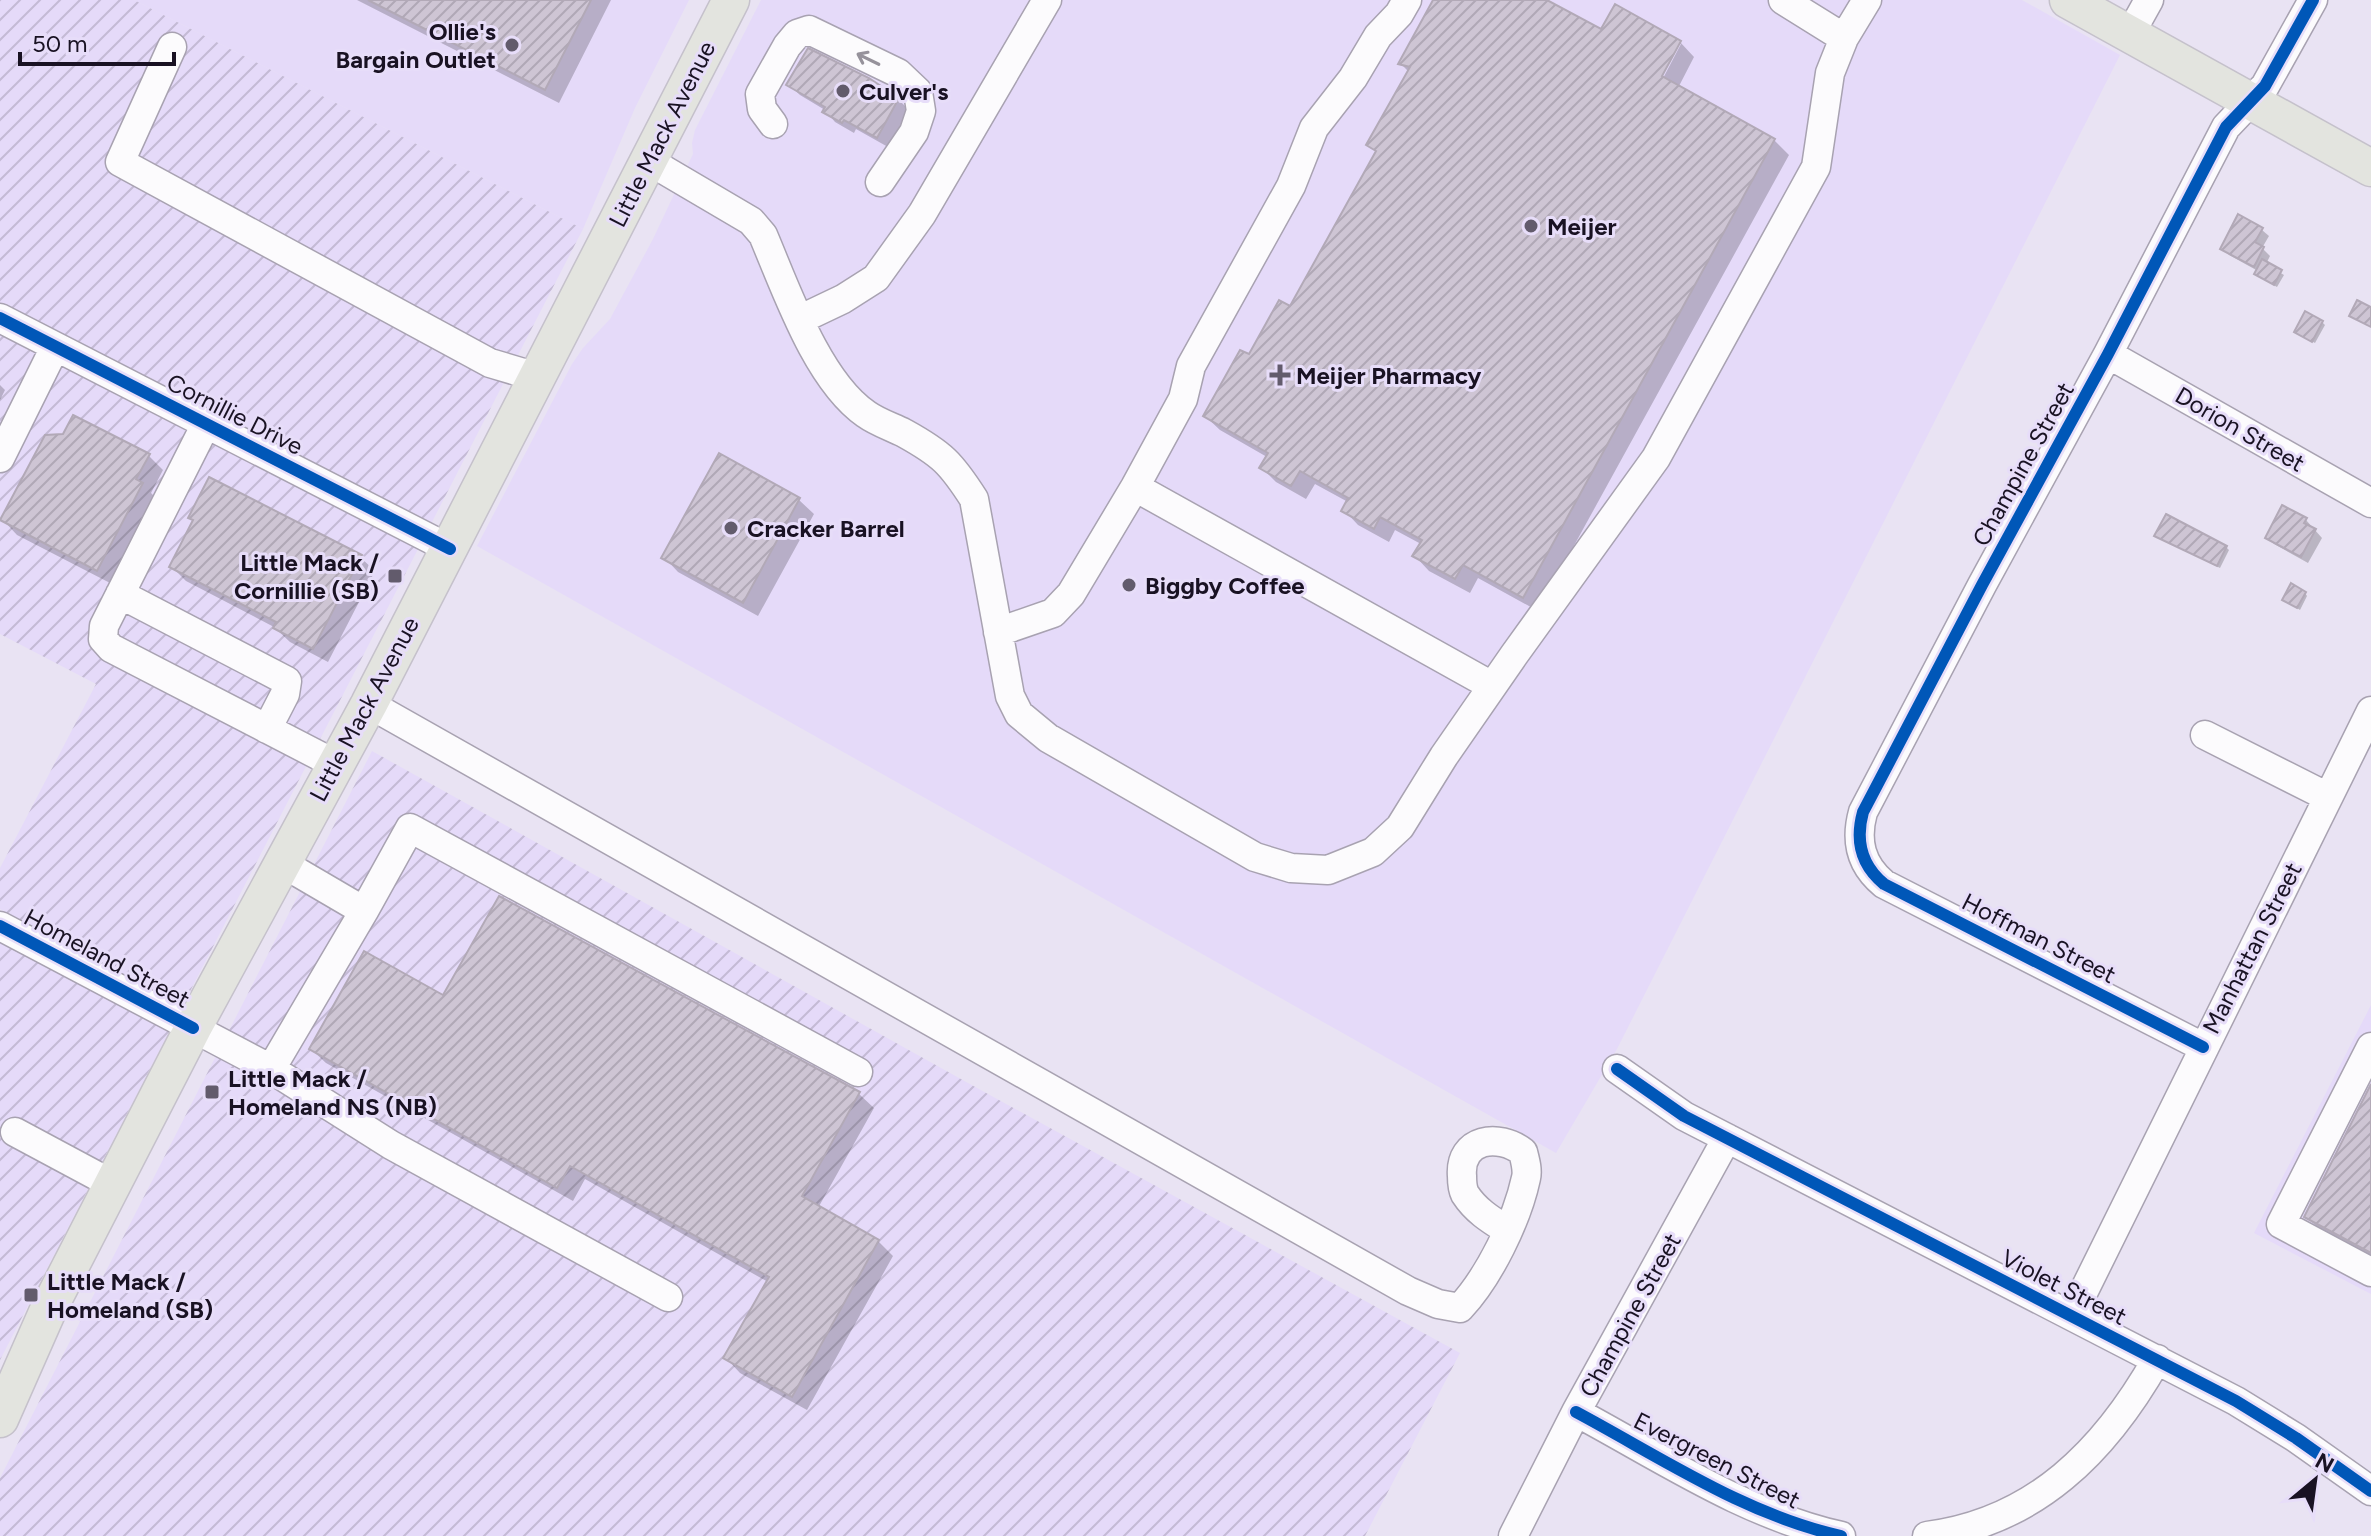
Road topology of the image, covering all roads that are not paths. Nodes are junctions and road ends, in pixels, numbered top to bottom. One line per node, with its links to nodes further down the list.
1 (731, 0): 14 (main road, Little Mack Avenue)
2 (1047, 0): 18 (street)
3 (1407, 0): 24 (street)
4 (1783, 0): 10 (street)
5 (1867, 0): 10 (street)
6 (2149, 0): 9 (street)
7 (2313, 0): 12 (street, Champine Street)
8 (2074, 1): 9 (main road)
9 (2129, 36): 12 (main road)
10 (1844, 38): 29 (street)
11 (172, 47): 21 (street)
12 (2251, 102): 15 (main road); 20 (street, Champine Street)
13 (773, 124): 16 (street, one-way to 13)
14 (649, 161): 18 (street); 21 (main road, Little Mack Avenue)
15 (2371, 168)
16 (880, 182)
17 (0, 318): 19 (street, Cornillie Drive)
18 (801, 319): 28 (street)
19 (55, 347): 22 (street, Cornillie Drive); 23 (street)
20 (2108, 354): 25 (street, Dorion Street); 36 (street, Champine Street)
21 (537, 377): 26 (main road, Little Mack Avenue)
22 (206, 424): 26 (street, Cornillie Drive); 27 (street)
23 (0, 458)
24 (1135, 487): 28 (street); 29 (street)
25 (2371, 503)
26 (450, 549): 30 (main road, Little Mack Avenue)
27 (120, 594): 32 (street); 32 (street)
28 (998, 632): 29 (street)
29 (1492, 686)
30 (369, 704): 34 (main road, Little Mack Avenue); 49 (street)
31 (2371, 711): 35 (street, Manhattan Street)
32 (267, 729): 34 (street)
33 (2205, 735): 35 (street)
34 (337, 765): 37 (main road, Little Mack Avenue)
35 (2328, 797): 41 (street, Manhattan Street)
36 (1863, 858): 41 (street, Hoffman Street)
37 (282, 863): 38 (street); 40 (main road, Little Mack Avenue)
38 (364, 911): 43 (street); 45 (street)
39 (0, 926): 40 (street, Homeland Street)
40 (193, 1028): 43 (street, Homeland Street); 48 (main road, Little Mack Avenue)
41 (2203, 1047): 52 (street, Manhattan Street)
42 (2371, 1047): 50 (street)
43 (271, 1069): 51 (street, Homeland Street)
44 (1617, 1069): 47 (street, Violet Street)
45 (858, 1072)
46 (15, 1132): 48 (street)
47 (1727, 1138): 52 (street, Violet Street); 54 (street, Champine Street)
48 (112, 1184): 55 (main road, Little Mack Avenue)
49 (1507, 1230)
50 (2371, 1272)
51 (668, 1297)
52 (2072, 1315): 53 (street, Violet Street)
53 (2157, 1359): 56 (street, Violet Street); 57 (street)
54 (1576, 1412): 59 (street, Champine Street); 60 (street, Evergreen Street)
55 (0, 1419)
56 (2371, 1491)
57 (2006, 1526): 58 (street)
58 (1963, 1533): 61 (street)
59 (1513, 1536)
60 (1841, 1536)
61 (1927, 1536)

